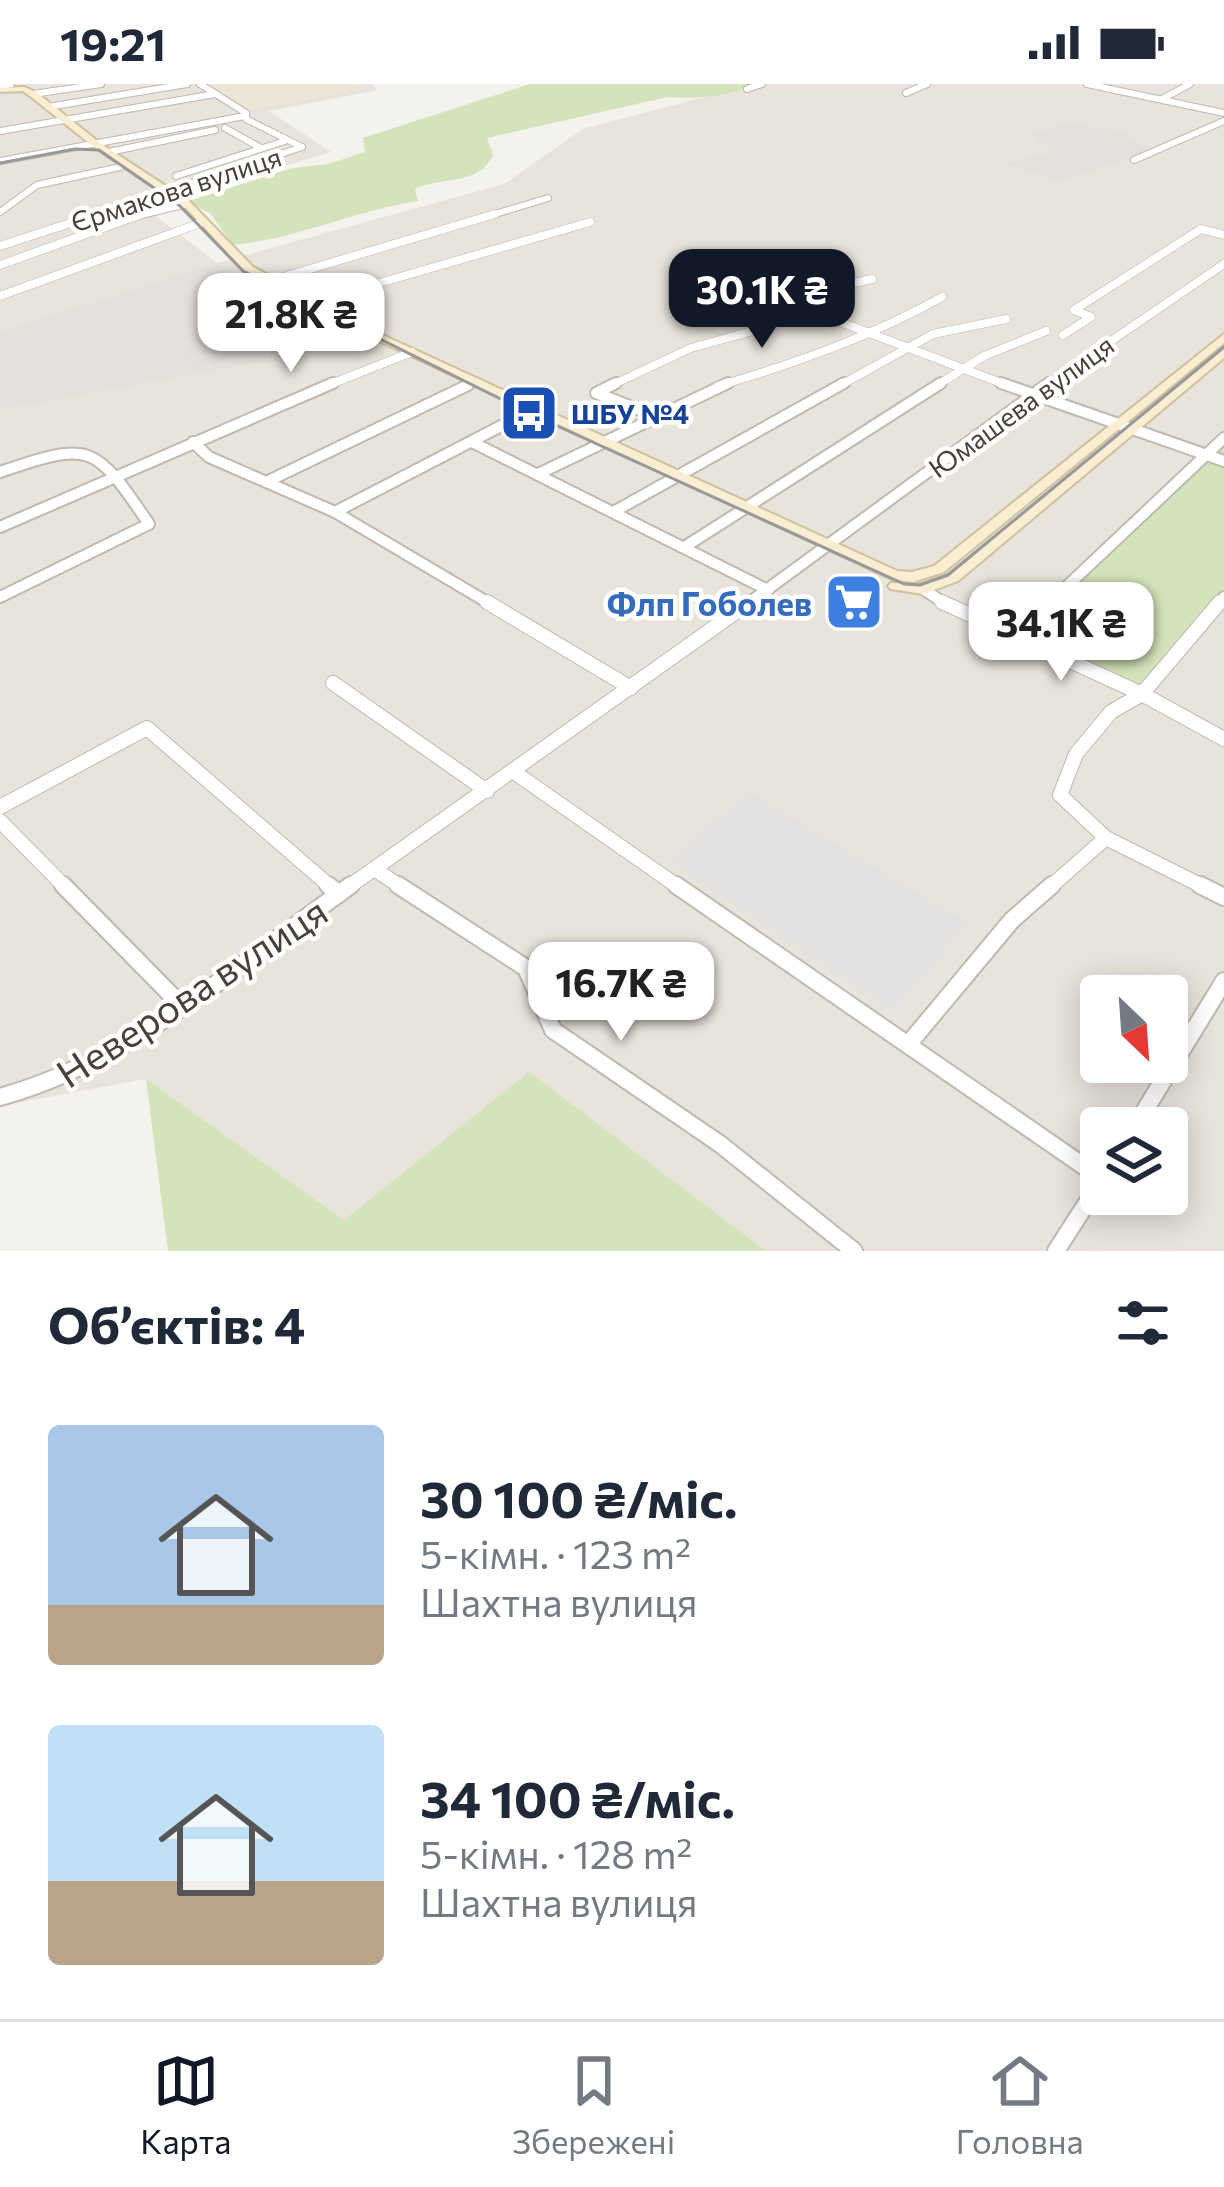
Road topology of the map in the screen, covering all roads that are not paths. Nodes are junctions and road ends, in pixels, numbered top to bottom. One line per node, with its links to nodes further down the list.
1 (11, 84): 9 (street)
2 (101, 84): 12 (street)
3 (188, 84): 15 (street)
4 (200, 84): 13 (street, Єрмакова вулиця)
5 (762, 84): 10 (street)
6 (927, 84): 11 (street)
7 (1087, 84): 14 (street)
8 (1190, 84): 14 (street)
9 (0, 88): 12 (main road)
10 (748, 89)
11 (906, 93)
12 (33, 94): 15 (main road)
13 (215, 94): 18 (street, Єрмакова вулиця); 19 (street)
14 (1162, 100): 16 (street)
15 (48, 107): 19 (main road)
16 (1224, 117): 20 (street)
17 (26, 118): 21 (street)
18 (248, 119): 22 (street); 24 (street, Єрмакова вулиця); 26 (street)
19 (64, 120): 21 (street); 26 (main road)
20 (1213, 126): 23 (street); 28 (street)
21 (0, 127)
22 (225, 128): 25 (street); 26 (street)
23 (1224, 131)
24 (285, 141): 25 (street); 30 (street, Єрмакова вулиця)
25 (261, 148): 27 (street)
26 (97, 149): 29 (street); 31 (main road); 33 (main road)
27 (228, 159): 30 (street); 32 (street)
28 (1134, 160)
29 (0, 163)
30 (250, 166): 32 (street, Єрмакова вулиця)
31 (121, 167): 33 (main road); 36 (street)
32 (197, 183): 33 (street, Єрмакова вулиця)
33 (165, 194): 35 (main road); 40 (street, Єрмакова вулиця)
34 (548, 198): 44 (street)
35 (182, 206): 38 (main road); 42 (street)
36 (0, 212)
37 (590, 222): 47 (street)
38 (198, 224): 44 (main road); 45 (street)
39 (1224, 235): 52 (street)
40 (0, 246)
41 (1224, 264): 59 (street, Юмашева вулиця)
42 (0, 265)
43 (872, 279): 48 (street)
44 (267, 281): 47 (main road)
45 (0, 296)
46 (942, 297): 51 (street)
47 (311, 303): 56 (main road)
48 (806, 310): 51 (street); 61 (street)
49 (1006, 319): 54 (street)
50 (1046, 331): 57 (street, Юмашева вулиця)
51 (868, 335): 54 (street); 61 (street)
52 (1063, 335)
53 (1224, 337): 62 (main road)
54 (903, 349): 57 (street); 72 (street)
55 (1224, 352): 62 (main road)
56 (410, 354): 58 (main road); 60 (main road); 64 (street)
57 (961, 370): 59 (street); 74 (street, Юмашева вулиця)
58 (468, 385): 60 (main road); 73 (street)
59 (1031, 396): 62 (street); 79 (street, Юмашева вулиця)
60 (530, 412): 65 (street); 66 (main road)
61 (653, 415): 66 (street)
62 (1120, 428): 67 (street); 80 (main road)
63 (1224, 437): 67 (street)
64 (193, 442): 71 (street); 73 (street)
65 (474, 443): 70 (street); 76 (street)
66 (599, 444): 70 (street); 72 (main road)
67 (1205, 455): 68 (street); 84 (street)
68 (1224, 461)
69 (0, 472): 71 (street)
70 (538, 474): 75 (street)
71 (116, 478): 77 (street); 82 (street)
72 (675, 478): 74 (main road); 75 (street)
73 (266, 482): 76 (street)
74 (743, 510): 78 (street, Юмашева вулиця); 79 (main road)
75 (615, 511): 78 (street)
76 (335, 512): 86 (street)
77 (0, 527)
78 (686, 546): 81 (street)
79 (825, 549): 80 (main road); 81 (street, Неверова вулиця)
80 (918, 583): 84 (street)
81 (768, 590): 86 (street, Неверова вулиця)
82 (0, 597)
83 (1224, 597): 87 (street)
84 (1013, 636): 87 (street)
85 (333, 683): 90 (street)
86 (632, 688): 89 (street, Неверова вулиця)
87 (1142, 694): 88 (street); 93 (street)
88 (1224, 739)
89 (514, 772): 90 (street, Неверова вулиця); 99 (street)
90 (487, 790): 94 (street, Неверова вулиця)
91 (0, 807): 95 (street)
92 (0, 821): 98 (street)
93 (1106, 838): 96 (street); 99 (street)
94 (374, 869): 95 (street, Неверова вулиця); 104 (street)
95 (339, 894): 98 (street, Неверова вулиця)
96 (1224, 897)
97 (1224, 981): 101 (street)
98 (181, 1005): 100 (street, Неверова вулиця)
99 (911, 1041): 102 (street)
100 (0, 1097)
101 (1146, 1107)
102 (1080, 1165)
103 (1080, 1213): 105 (street)
104 (854, 1251)
105 (1056, 1251)

